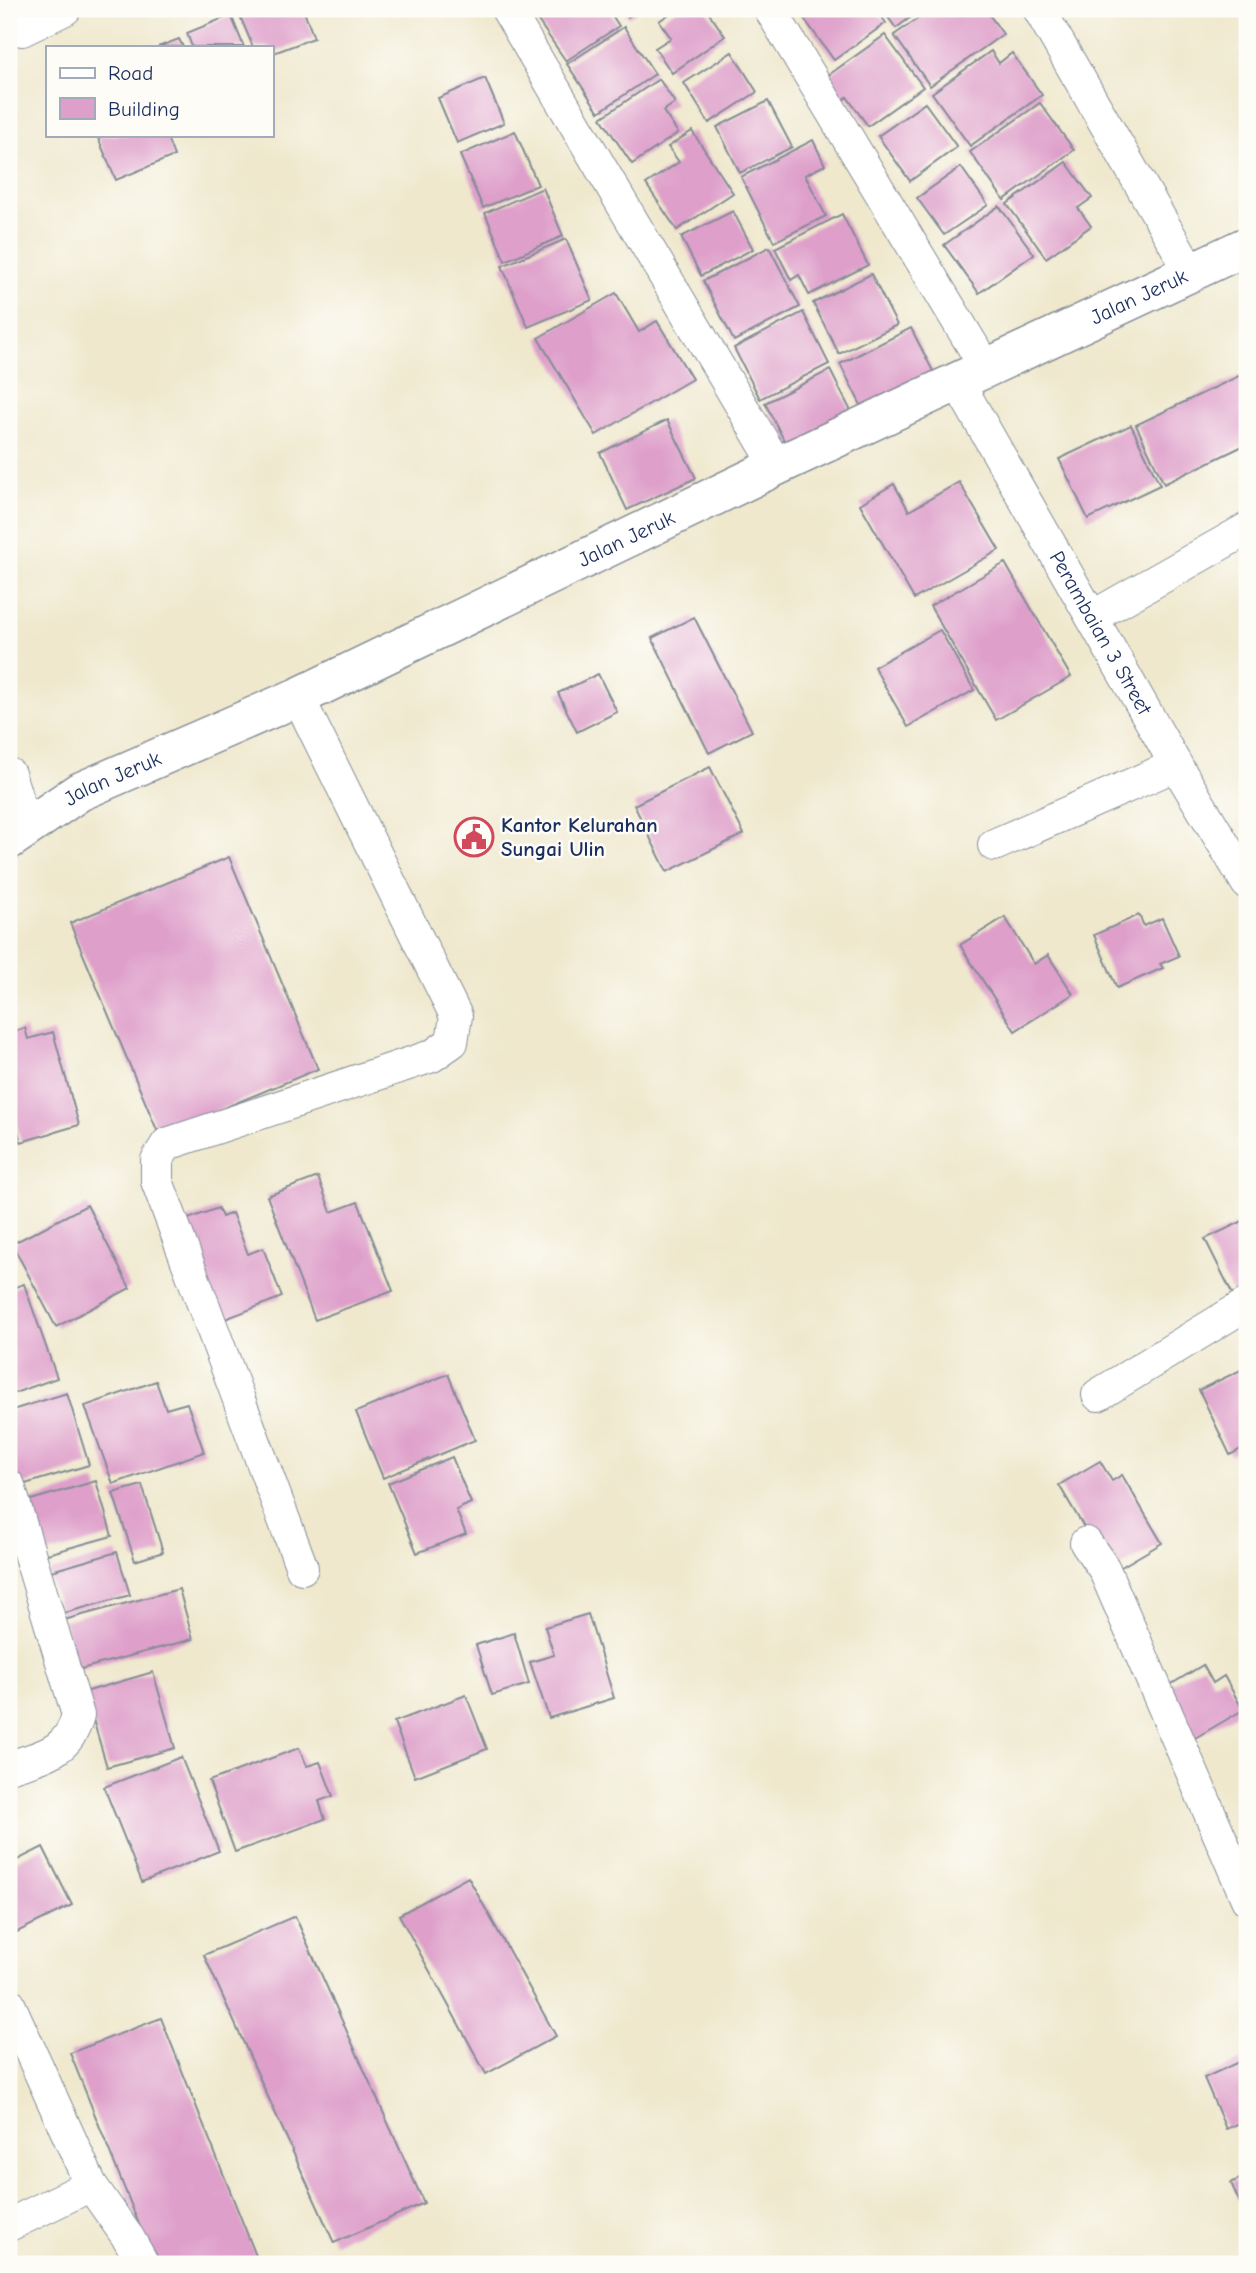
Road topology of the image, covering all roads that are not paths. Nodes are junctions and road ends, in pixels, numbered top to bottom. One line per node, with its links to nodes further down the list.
1 (65, 9): 5 (street)
2 (507, 9): 9 (street)
3 (770, 9): 8 (street, Perambaian 3 Street)
4 (1039, 9): 7 (street)
5 (9, 25)
6 (1247, 246): 7 (street, Jalan Jeruk)
7 (1191, 272): 8 (street, Jalan Jeruk)
8 (972, 375): 9 (street, Jalan Jeruk); 11 (street, Perambaian 3 Street)
9 (777, 466): 12 (street, Jalan Jeruk)
10 (1247, 529): 11 (street)
11 (1091, 617): 13 (street, Perambaian 3 Street)
12 (298, 697): 15 (street, Jalan Jeruk); 22 (street)
13 (1177, 765): 16 (street); 17 (street, Perambaian 3 Street)
14 (9, 774): 15 (street)
15 (17, 834)
16 (994, 845)
17 (1247, 883)
18 (1247, 1304): 19 (street)
19 (1098, 1395)
20 (9, 1486): 23 (street)
21 (1086, 1543): 24 (street)
22 (302, 1568)
23 (9, 1767)
24 (1247, 1899)
25 (9, 2004): 26 (street)
26 (92, 2185): 27 (street); 28 (street)
27 (9, 2225)
28 (143, 2264)

